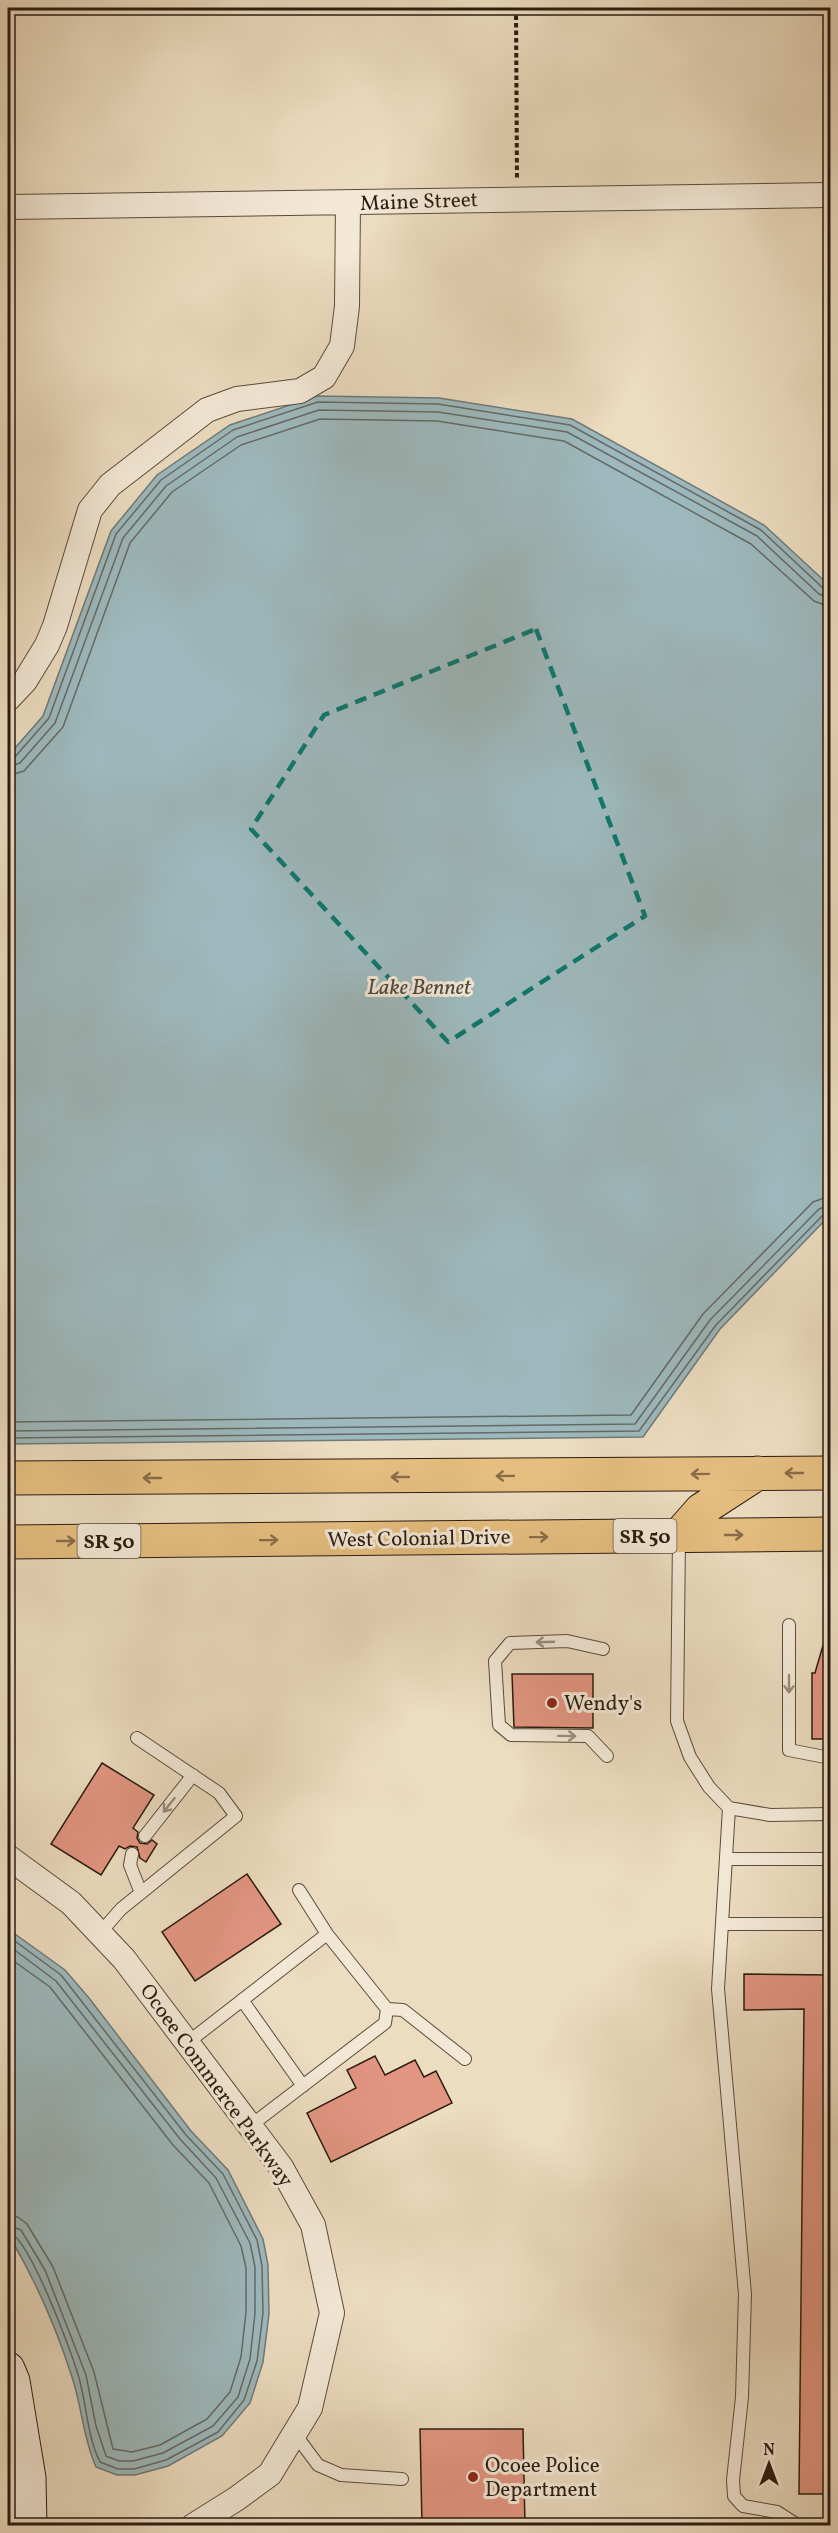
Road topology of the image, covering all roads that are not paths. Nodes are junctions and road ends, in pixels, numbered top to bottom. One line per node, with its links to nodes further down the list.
1 (831, 195): 2 (street, Maine Street)
2 (348, 203): 3 (street, Maine Street); 4 (street)
3 (8, 207)
4 (8, 699)
5 (758, 1473): 6 (highway, one-way to 5); 7 (highway, one-way to 7); 9 (highway)
6 (831, 1473)
7 (8, 1478)
8 (831, 1534): 9 (highway, West Colonial Drive / SR 50, one-way to 8)
9 (679, 1536): 10 (highway, West Colonial Drive / SR 50, one-way to 9); 17 (lane)
10 (8, 1542)
11 (789, 1625): 15 (lane, one-way to 15)
12 (603, 1649): 14 (lane, one-way to 14)
13 (137, 1738): 16 (lane)
14 (607, 1756)
15 (831, 1758)
16 (193, 1775): 19 (lane, one-way to 19); 25 (lane)
17 (729, 1808): 18 (lane); 22 (lane)
18 (831, 1814)
19 (145, 1836)
20 (132, 1854): 25 (lane)
21 (8, 1857): 28 (street, Ocoee Commerce Parkway)
22 (726, 1859): 23 (lane); 26 (lane)
23 (831, 1859)
24 (299, 1890): 29 (lane)
25 (141, 1893): 28 (lane)
26 (722, 1924): 27 (lane); 41 (lane)
27 (831, 1924)
28 (100, 1932): 32 (street, Ocoee Commerce Parkway)
29 (327, 1934): 30 (lane); 31 (lane)
30 (242, 2001): 32 (lane); 34 (lane)
31 (387, 2009): 33 (lane); 34 (lane)
32 (188, 2043): 35 (street, Ocoee Commerce Parkway)
33 (465, 2059)
34 (303, 2086): 35 (lane)
35 (250, 2126): 37 (street, Ocoee Commerce Parkway)
36 (8, 2369): 39 (street)
37 (295, 2434): 38 (lane); 40 (street, Ocoee Commerce Parkway)
38 (402, 2480)
39 (30, 2526)
40 (193, 2526)
41 (799, 2526)

